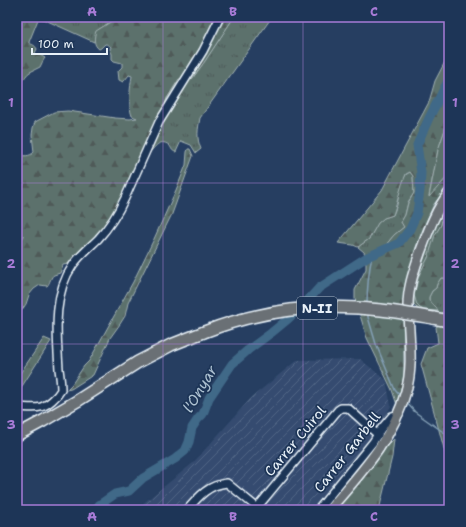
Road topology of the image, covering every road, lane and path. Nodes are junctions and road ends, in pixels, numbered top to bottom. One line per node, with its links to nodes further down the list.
1 (220, 17): 4 (street)
2 (449, 193): 5 (main road)
3 (449, 321): 6 (highway, N-II, bridge)
4 (17, 407)
5 (399, 414): 7 (street, Carrer Garbell); 11 (main road)
6 (17, 435)
7 (378, 435): 8 (street, Carrer Cuirol); 10 (street, Carrer Garbell)
8 (257, 509): 9 (street)
9 (187, 510)
10 (318, 510)
11 (329, 510)

